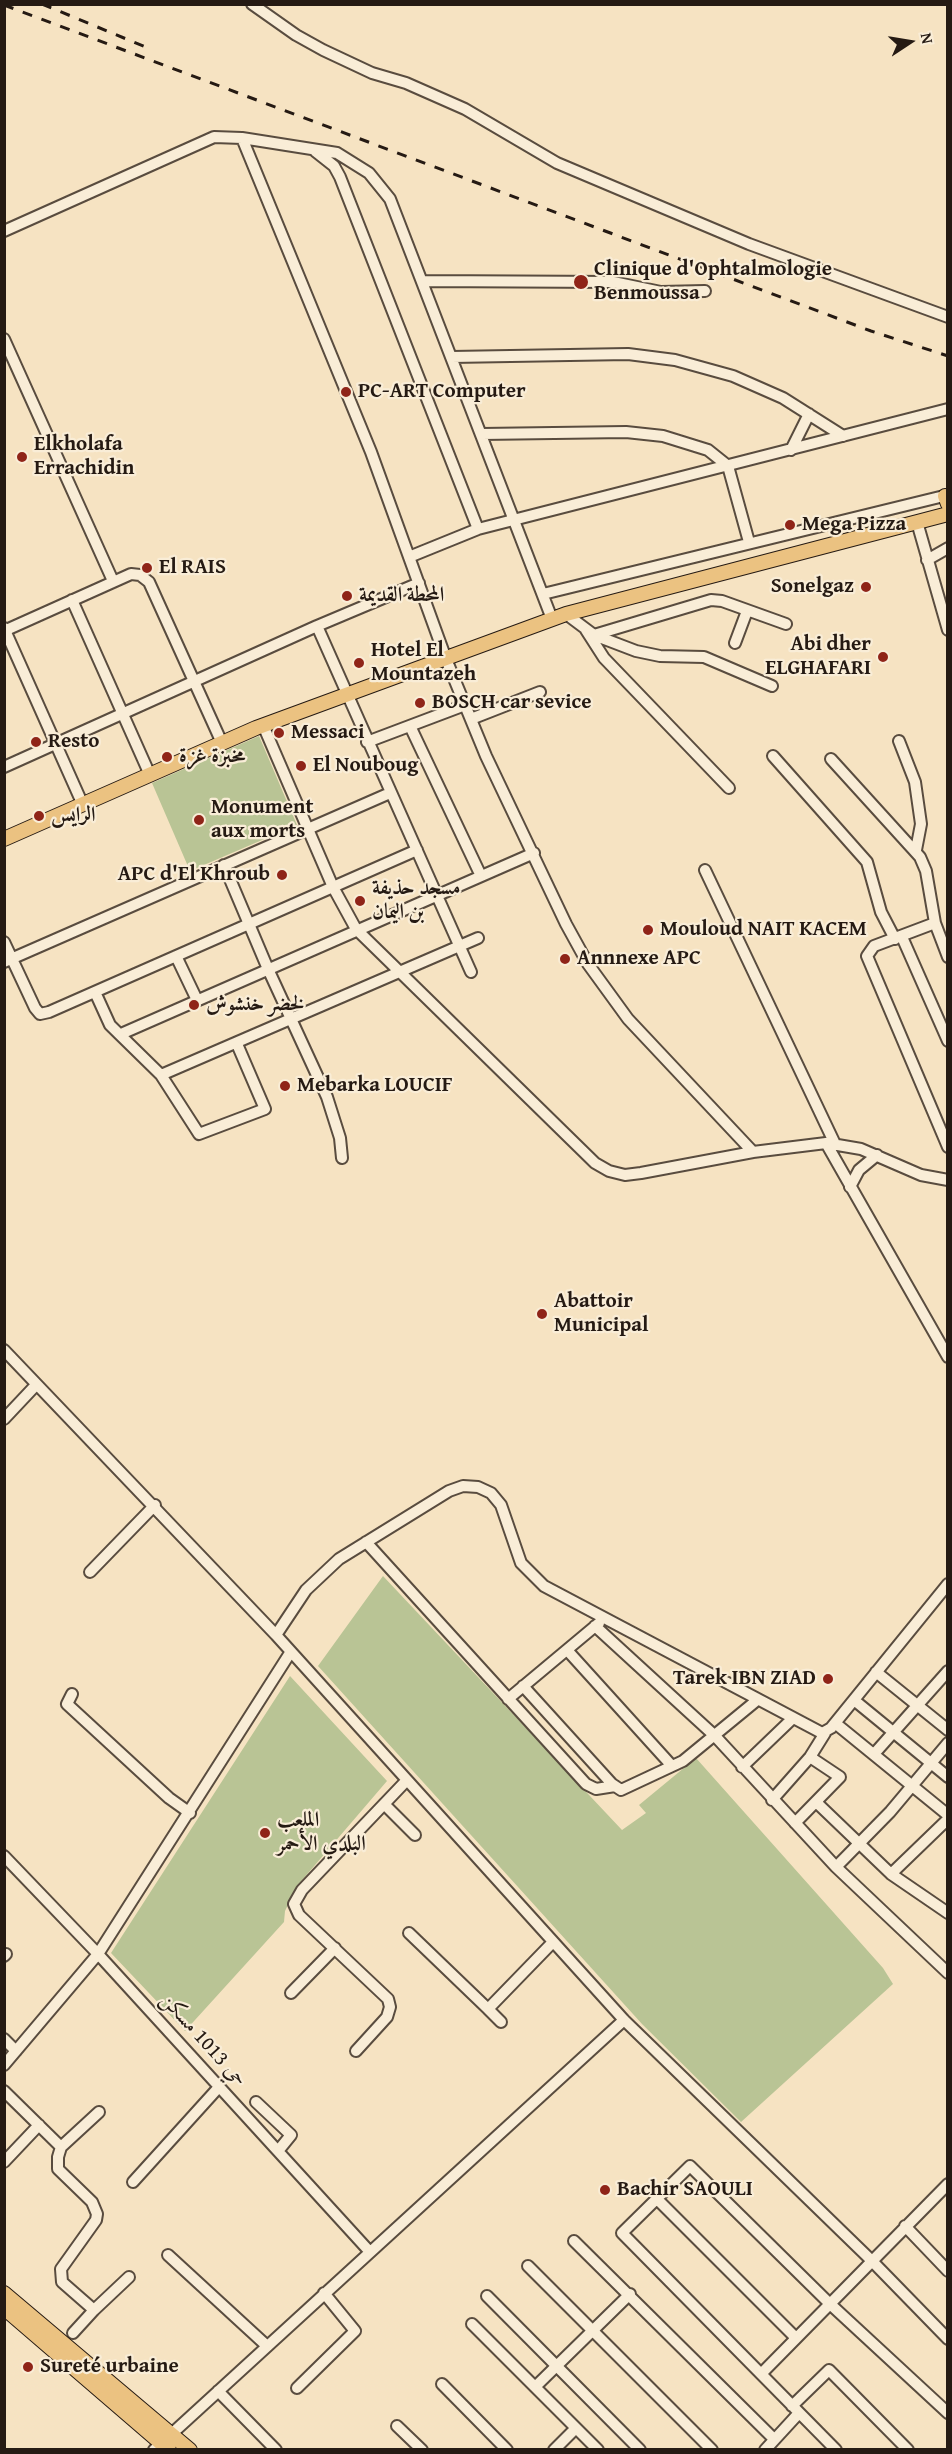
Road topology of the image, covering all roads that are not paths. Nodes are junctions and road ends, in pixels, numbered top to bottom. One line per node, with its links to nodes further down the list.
1 (252, 4): 7 (street)
2 (242, 138): 3 (street); 4 (street); 23 (street)
3 (312, 149): 5 (street); 20 (street)
4 (4, 231)
5 (423, 281): 6 (street); 9 (street)
6 (705, 291)
7 (948, 317)
8 (4, 339): 25 (street)
9 (452, 357): 11 (street); 12 (street)
10 (948, 409): 13 (street)
11 (809, 414): 13 (street); 14 (street)
12 (482, 434): 15 (street); 18 (street)
13 (843, 436): 14 (street)
14 (791, 450): 15 (street)
15 (728, 466): 18 (street); 21 (street)
16 (947, 498): 21 (street)
17 (948, 514): 19 (main road)
18 (515, 520): 20 (street); 27 (street)
19 (916, 522): 24 (street); 30 (main road)
20 (478, 529): 23 (street)
21 (749, 542): 27 (street)
22 (948, 548): 24 (street)
23 (409, 557): 26 (street)
24 (927, 560): 35 (street)
25 (113, 581): 28 (street); 39 (street)
26 (419, 583): 33 (street); 38 (street)
27 (543, 594): 31 (street)
28 (72, 600): 34 (street); 44 (street)
29 (747, 610): 32 (street); 36 (street); 37 (street)
30 (566, 614): 31 (main road); 36 (street)
31 (552, 619): 38 (main road)
32 (786, 624)
33 (317, 626): 39 (street); 42 (street)
34 (5, 630): 51 (street)
35 (947, 630)
36 (590, 632): 40 (street); 56 (street)
37 (735, 643)
38 (446, 659): 42 (main road); 43 (street)
39 (195, 683): 44 (street); 50 (street)
40 (772, 686)
41 (540, 692): 45 (street)
42 (347, 696): 46 (main road); 49 (street)
43 (465, 705): 45 (street); 47 (street)
44 (123, 715): 51 (street); 55 (street)
45 (471, 719): 63 (street)
46 (263, 725): 50 (main road); 59 (street)
47 (410, 726): 49 (street); 66 (street)
48 (899, 741): 62 (street)
49 (367, 742): 57 (street)
50 (222, 743): 55 (main road)
51 (57, 744): 54 (street); 58 (street)
52 (773, 756): 73 (street)
53 (831, 759): 62 (street)
54 (4, 767)
55 (150, 775): 58 (main road)
56 (729, 788)
57 (390, 792): 59 (street); 61 (street)
58 (83, 805): 60 (main road)
59 (308, 828): 64 (street); 67 (street)
60 (4, 839)
61 (417, 850): 67 (street); 68 (street)
62 (916, 850): 69 (street)
63 (534, 853): 66 (street); 91 (street)
64 (224, 865): 70 (street); 78 (street)
65 (705, 870): 89 (street)
66 (481, 876): 68 (street)
67 (333, 886): 70 (street); 71 (street)
68 (437, 895): 71 (street); 75 (street)
69 (935, 923): 73 (street); 77 (street)
70 (250, 924): 76 (street); 79 (street)
71 (356, 929): 79 (street); 80 (street)
72 (478, 938): 75 (street)
73 (899, 938): 86 (street); 90 (street)
74 (4, 942): 78 (street)
75 (460, 946): 80 (street); 81 (street)
76 (176, 956): 82 (street); 83 (street)
77 (948, 957)
78 (8, 960): 82 (street)
79 (268, 969): 83 (street); 84 (street)
80 (399, 972): 84 (street); 91 (street)
81 (471, 972)
82 (95, 992): 85 (street)
83 (196, 1000): 85 (street)
84 (291, 1021): 87 (street); 93 (street)
85 (121, 1034): 88 (street)
86 (948, 1041)
87 (237, 1044): 88 (street); 88 (street)
88 (161, 1075)
89 (830, 1144): 91 (street); 92 (street); 95 (street)
90 (948, 1147)
91 (753, 1152)
92 (877, 1155): 94 (street); 95 (street)
93 (342, 1158)
94 (948, 1180)
95 (850, 1187): 97 (street)
96 (4, 1350): 98 (street)
97 (948, 1357)
98 (36, 1385): 99 (street); 100 (street)
99 (4, 1419)
100 (155, 1505): 102 (street); 105 (street)
101 (366, 1542): 104 (street); 105 (street); 112 (street)
102 (90, 1572)
103 (948, 1584): 109 (street)
104 (599, 1622): 106 (street); 114 (street); 121 (street)
105 (276, 1635): 107 (street)
106 (567, 1650): 110 (street); 126 (street)
107 (290, 1653): 129 (street); 135 (street)
108 (948, 1671): 115 (street)
109 (876, 1672): 113 (street); 115 (street)
110 (523, 1686): 112 (street); 130 (street)
111 (72, 1694): 135 (street)
112 (508, 1699): 130 (street)
113 (854, 1700): 117 (street); 120 (street)
114 (756, 1701): 116 (street); 121 (street)
115 (918, 1706): 118 (street); 120 (street)
116 (792, 1719): 119 (street); 127 (street)
117 (835, 1723): 119 (street); 123 (street)
118 (948, 1730)
119 (825, 1733): 124 (street)
120 (891, 1733): 123 (street); 125 (street)
121 (716, 1736): 126 (street); 127 (street)
122 (948, 1743): 125 (street)
123 (874, 1754): 131 (street)
124 (810, 1757): 132 (street); 133 (street)
125 (931, 1763): 128 (street); 131 (street)
126 (672, 1766): 130 (street)
127 (742, 1767): 132 (street)
128 (948, 1777)
129 (407, 1780): 134 (street); 145 (street)
130 (615, 1786)
131 (913, 1786): 136 (street); 139 (street)
132 (772, 1800): 137 (street)
133 (816, 1802): 137 (street); 139 (street)
134 (384, 1804): 138 (street); 146 (street)
135 (190, 1813): 147 (street)
136 (948, 1817): 142 (street)
137 (795, 1823): 141 (street)
138 (415, 1835)
139 (858, 1843): 141 (street); 142 (street)
140 (4, 1856): 147 (street, حي 1013 مسكن)
141 (836, 1867): 148 (street)
142 (891, 1874): 143 (street)
143 (948, 1913)
144 (409, 1932): 150 (street)
145 (553, 1942): 150 (street); 151 (street)
146 (335, 1948): 149 (street); 155 (street)
147 (98, 1954): 154 (street); 157 (street, حي 1013 مسكن)
148 (948, 1973)
149 (291, 1993)
150 (488, 2009): 152 (street)
151 (624, 2020): 170 (street); 172 (street)
152 (501, 2022)
153 (4, 2039): 154 (street)
154 (16, 2051): 156 (street)
155 (356, 2051)
156 (4, 2065)
157 (219, 2087): 163 (street, حي 1013 مسكن); 165 (street)
158 (4, 2091): 161 (street)
159 (256, 2102): 163 (street)
160 (99, 2112): 162 (street)
161 (39, 2125): 162 (street); 164 (street)
162 (62, 2147): 182 (street)
163 (278, 2151): 170 (street, حي 1013 مسكن)
164 (4, 2162)
165 (133, 2182)
166 (946, 2188): 168 (street)
167 (657, 2199): 180 (street); 186 (street); 190 (street)
168 (905, 2226): 172 (street); 174 (street)
169 (574, 2241): 178 (street)
170 (370, 2252): 177 (street)
171 (168, 2255): 188 (street)
172 (871, 2260): 180 (street); 187 (street)
173 (528, 2266): 184 (street)
174 (948, 2271)
175 (129, 2277): 182 (street)
176 (4, 2293): 200 (main road)
177 (324, 2293): 188 (street); 193 (street)
178 (630, 2294): 184 (street); 199 (street)
179 (487, 2296): 189 (street)
180 (829, 2303): 186 (street); 196 (street)
181 (4, 2308): 200 (main road)
182 (94, 2310): 185 (street)
183 (472, 2324): 192 (street)
184 (592, 2330): 189 (street); 209 (street)
185 (73, 2333)
186 (795, 2337): 190 (street)
187 (948, 2339)
188 (267, 2346): 194 (street)
189 (556, 2365): 192 (street); 208 (street)
190 (761, 2374): 195 (street)
191 (442, 2384): 205 (street)
192 (535, 2387): 198 (street)
193 (297, 2388)
194 (218, 2391): 200 (street); 203 (street)
195 (795, 2409): 199 (street); 210 (street); 211 (street)
196 (948, 2413)
197 (397, 2426): 204 (street)
198 (576, 2428): 206 (street); 207 (street)
199 (774, 2439): 201 (street)
200 (164, 2444): 202 (main road)
201 (765, 2449)
202 (190, 2450)
203 (276, 2450)
204 (422, 2450)
205 (507, 2450)
206 (554, 2450)
207 (598, 2450)
208 (640, 2450)
209 (712, 2450)
210 (836, 2450)
211 (908, 2450)

